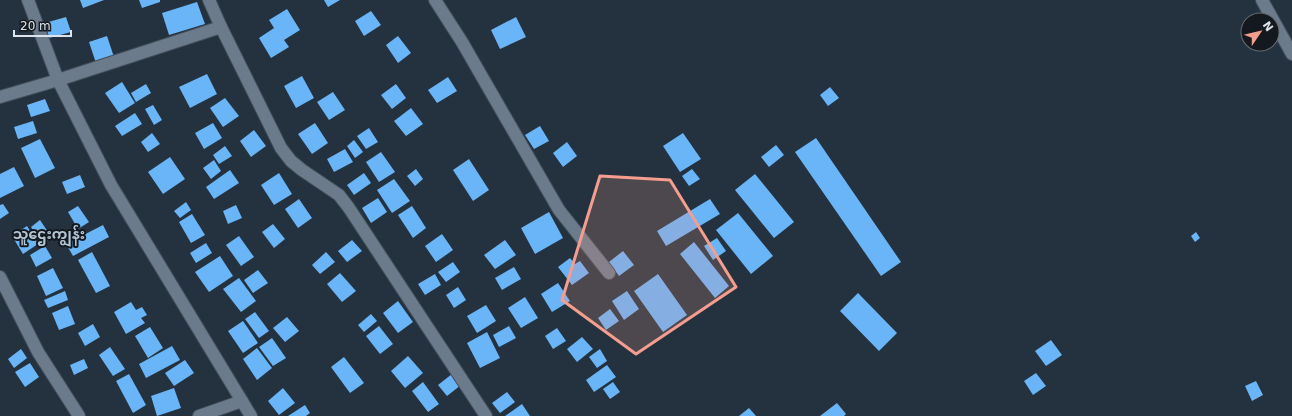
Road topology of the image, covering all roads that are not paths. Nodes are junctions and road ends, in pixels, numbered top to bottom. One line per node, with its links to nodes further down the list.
1 (28, 0): 7 (street)
2 (209, 0): 5 (street)
3 (435, 0): 9 (street)
4 (1262, 0): 6 (street)
5 (221, 27): 7 (street); 15 (street)
6 (1292, 54)
7 (58, 80): 8 (street); 11 (street)
8 (0, 97)
9 (609, 273)
10 (0, 277): 12 (street)
11 (242, 401): 13 (street); 14 (street)
12 (79, 416)
13 (199, 416)
14 (251, 416)
15 (486, 416)

